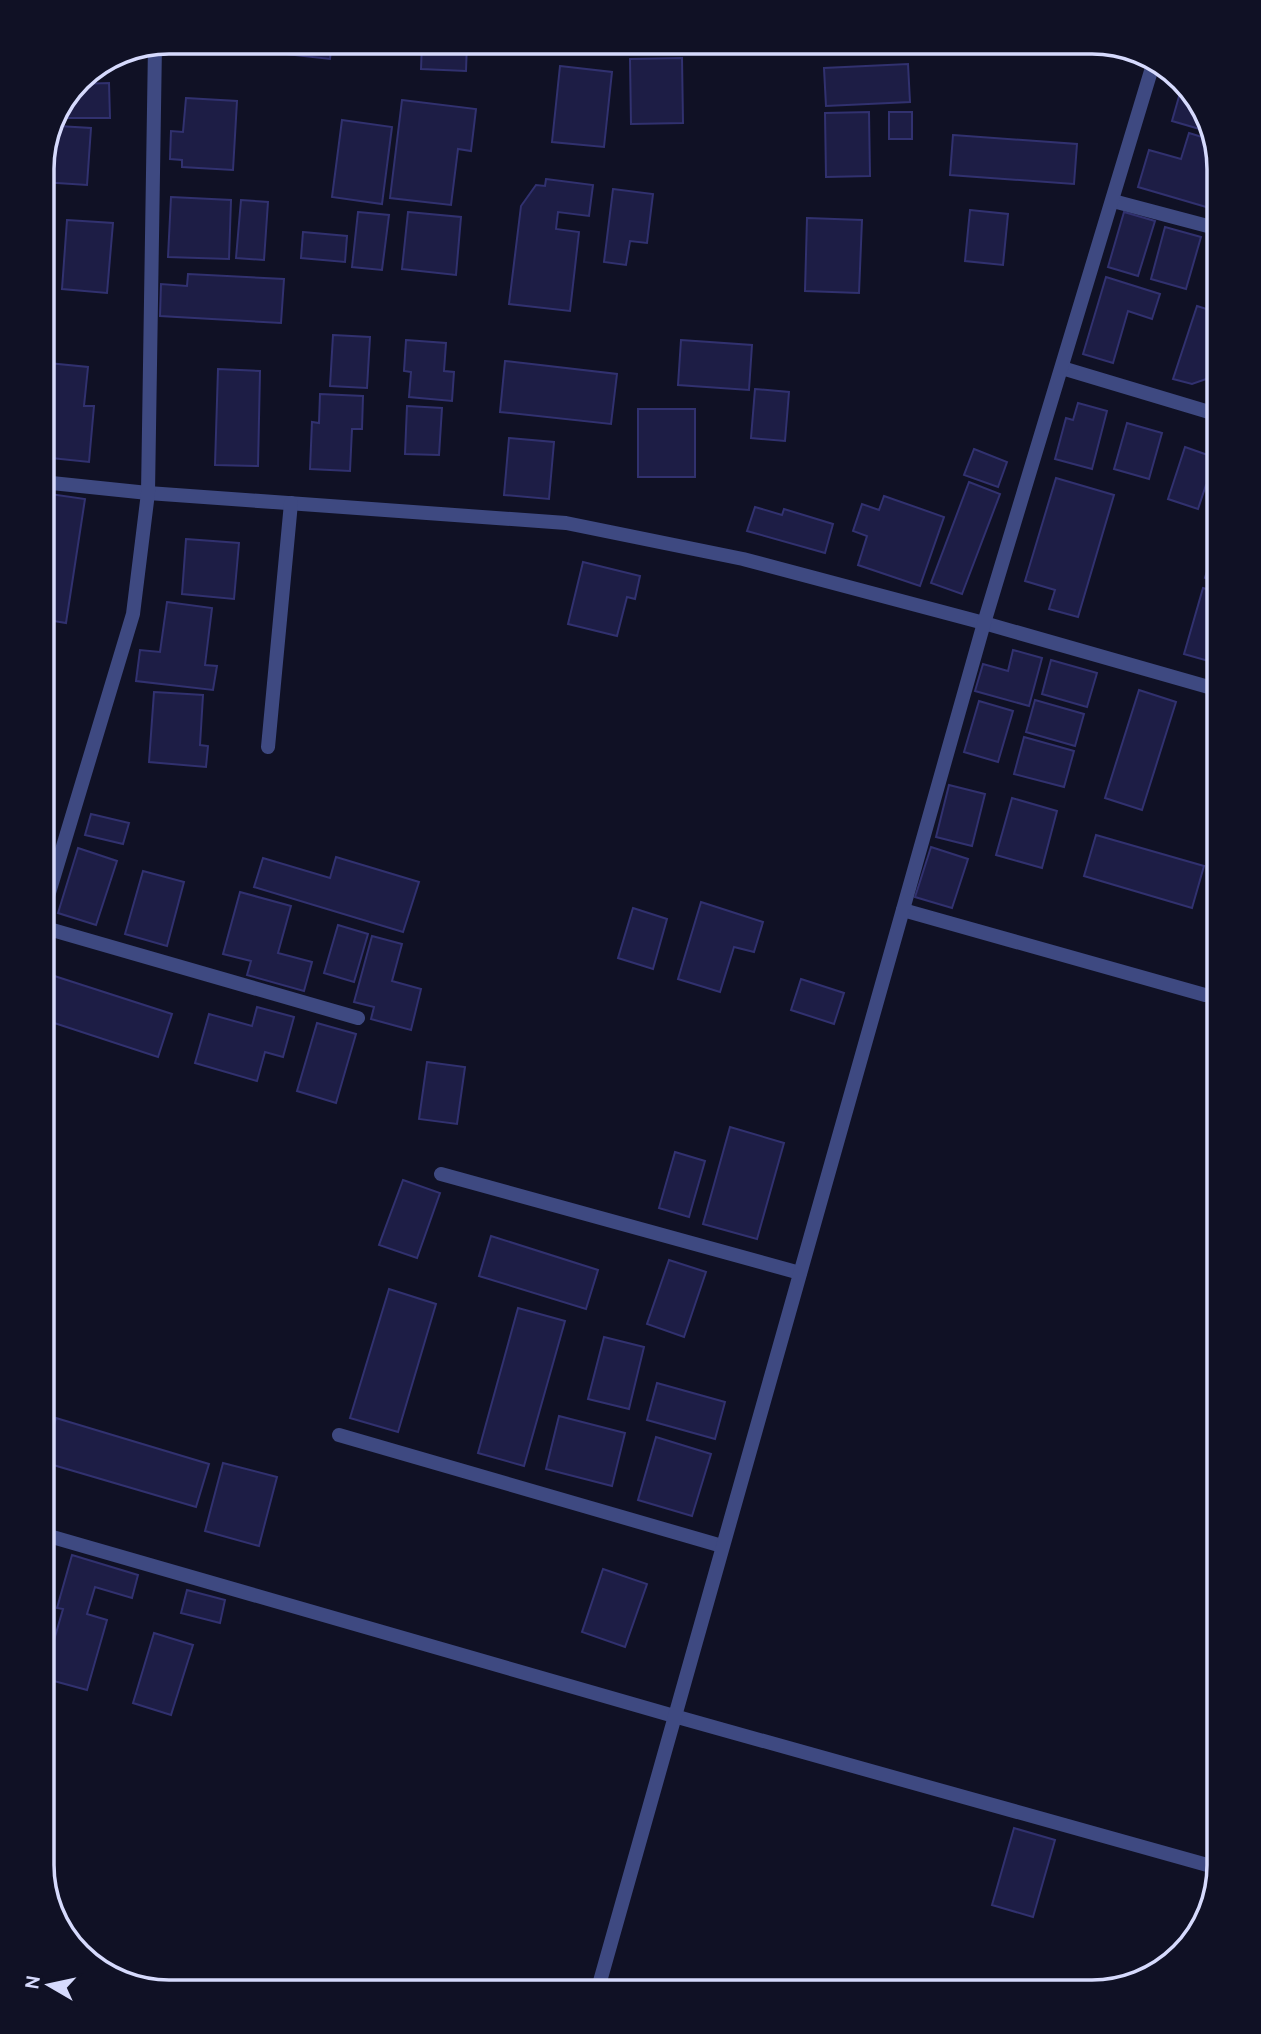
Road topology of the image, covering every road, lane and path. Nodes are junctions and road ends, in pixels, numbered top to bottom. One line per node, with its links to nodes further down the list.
1 (155, 55): 8 (street)
2 (1151, 71): 3 (street)
3 (1113, 201): 4 (street); 5 (street)
4 (1207, 226)
5 (1062, 368): 6 (street); 10 (street)
6 (1207, 411)
7 (54, 483): 8 (street)
8 (148, 493): 9 (street); 13 (street)
9 (291, 503): 10 (street); 12 (street)
10 (984, 623): 11 (street); 14 (street)
11 (1207, 687)
12 (268, 747)
13 (54, 876)
14 (903, 910): 16 (street); 19 (street)
15 (54, 930): 17 (street)
16 (1205, 995)
17 (358, 1018)
18 (441, 1174): 19 (street)
19 (800, 1273): 22 (street)
20 (339, 1435): 22 (street)
21 (54, 1537): 23 (street)
22 (723, 1546): 23 (street)
23 (674, 1716): 24 (street); 25 (street)
24 (1207, 1865)
25 (600, 1980)

